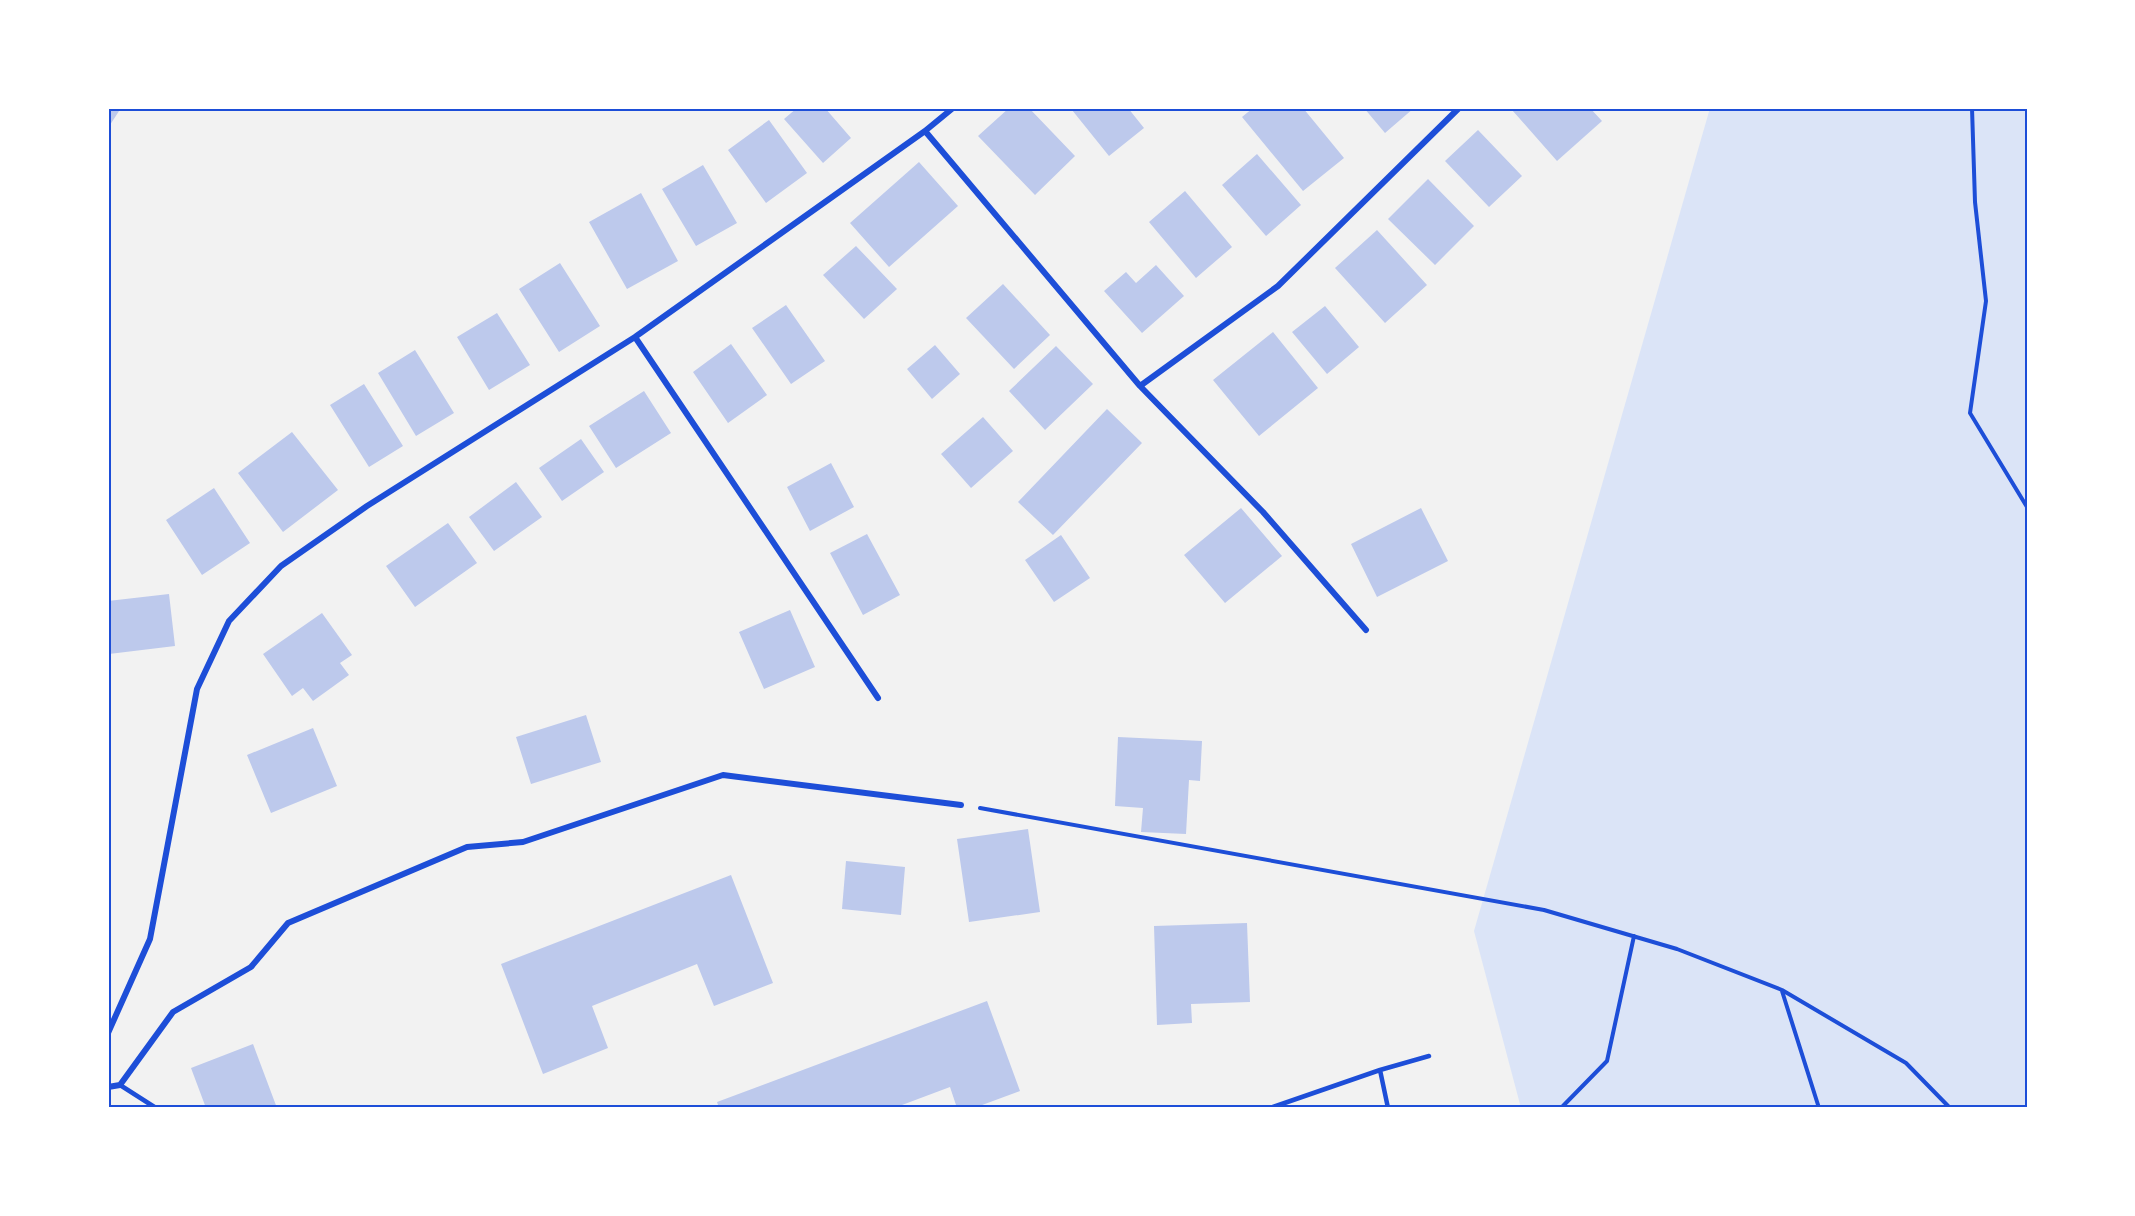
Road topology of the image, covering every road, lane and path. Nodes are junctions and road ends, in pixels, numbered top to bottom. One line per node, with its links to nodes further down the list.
1 (953, 108): 4 (street)
2 (1459, 108): 6 (street)
3 (1972, 108): 7 (path)
4 (925, 131): 5 (street); 6 (street)
5 (635, 338): 9 (street); 13 (street)
6 (1140, 386): 8 (street)
7 (2027, 507)
8 (1366, 630)
9 (878, 698)
10 (961, 805): 11 (path); 16 (street)
11 (1634, 936): 12 (path); 21 (path)
12 (1782, 990): 22 (path); 23 (path)
13 (108, 1033)
14 (1429, 1056): 15 (lane)
15 (1380, 1070): 18 (lane); 20 (lane)
16 (120, 1085): 17 (street); 19 (lane)
17 (108, 1087)
18 (1273, 1107)
19 (156, 1108)
20 (1388, 1108)
21 (1561, 1108)
22 (1819, 1108)
23 (1950, 1108)

